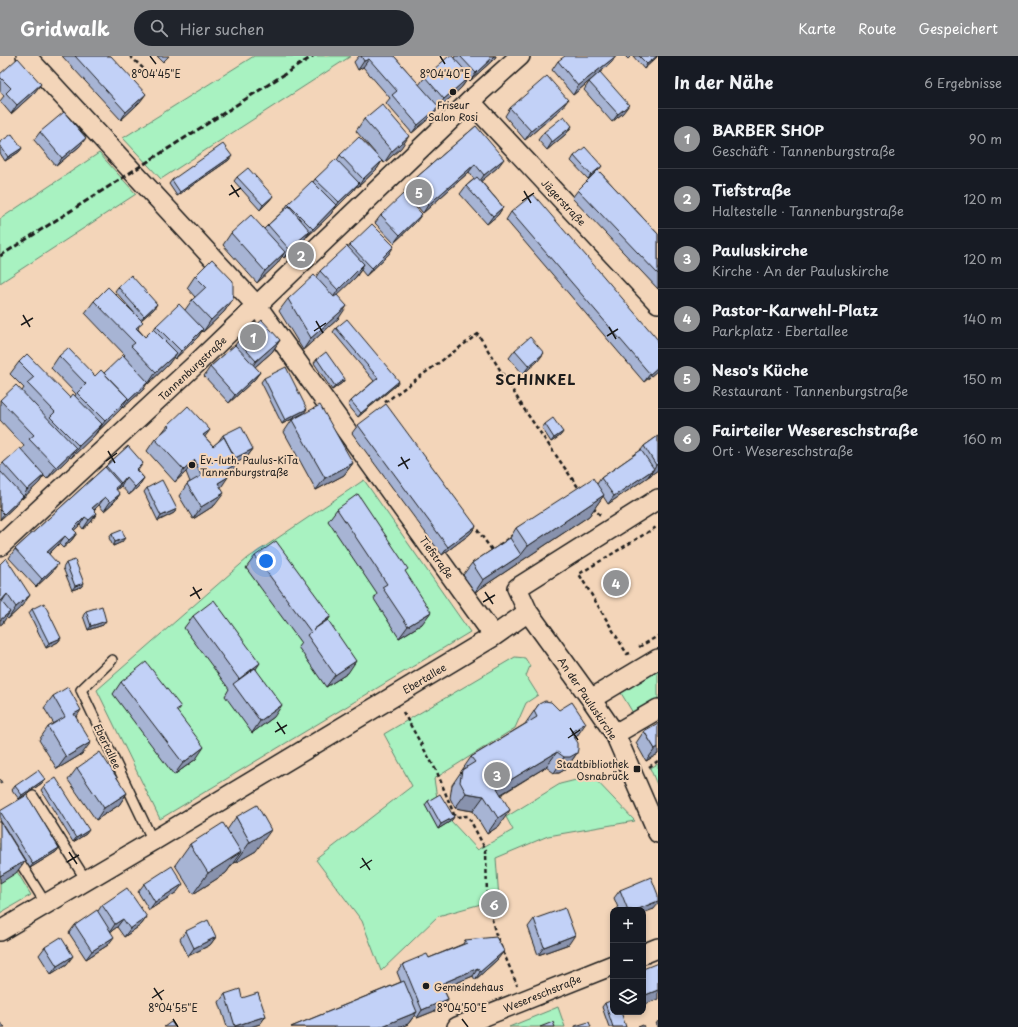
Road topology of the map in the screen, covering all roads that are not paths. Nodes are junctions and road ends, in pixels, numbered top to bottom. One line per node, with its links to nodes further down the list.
1 (26, 56): 5 (street, Tiefstraße)
2 (520, 56): 3 (street, Tannenburgstraße)
3 (470, 101): 4 (street, Jägerstraße); 5 (street, Tannenburgstraße)
4 (658, 303)
5 (257, 306): 7 (street, Tannenburgstraße); 9 (street, Tiefstraße)
6 (658, 499): 8 (street)
7 (0, 546)
8 (528, 612): 9 (street, Ebertallee); 12 (street, An der Pauluskirche)
9 (494, 636): 17 (street, Ebertallee)
10 (658, 659): 12 (street)
11 (112, 660): 17 (lane, Ebertallee)
12 (591, 699): 14 (street, An der Pauluskirche)
13 (658, 709): 14 (street)
14 (615, 734): 16 (street, An der Pauluskirche)
15 (33, 796): 19 (lane)
16 (658, 833)
17 (153, 841): 19 (street, Ebertallee)
18 (12, 851): 20 (lane)
19 (86, 880): 20 (street, Ebertallee)
20 (46, 904): 21 (street, Ebertallee)
21 (0, 931)
22 (658, 948): 23 (street)
23 (646, 953)
24 (610, 966): 25 (street, Wesereschstraße)
25 (467, 1025)

